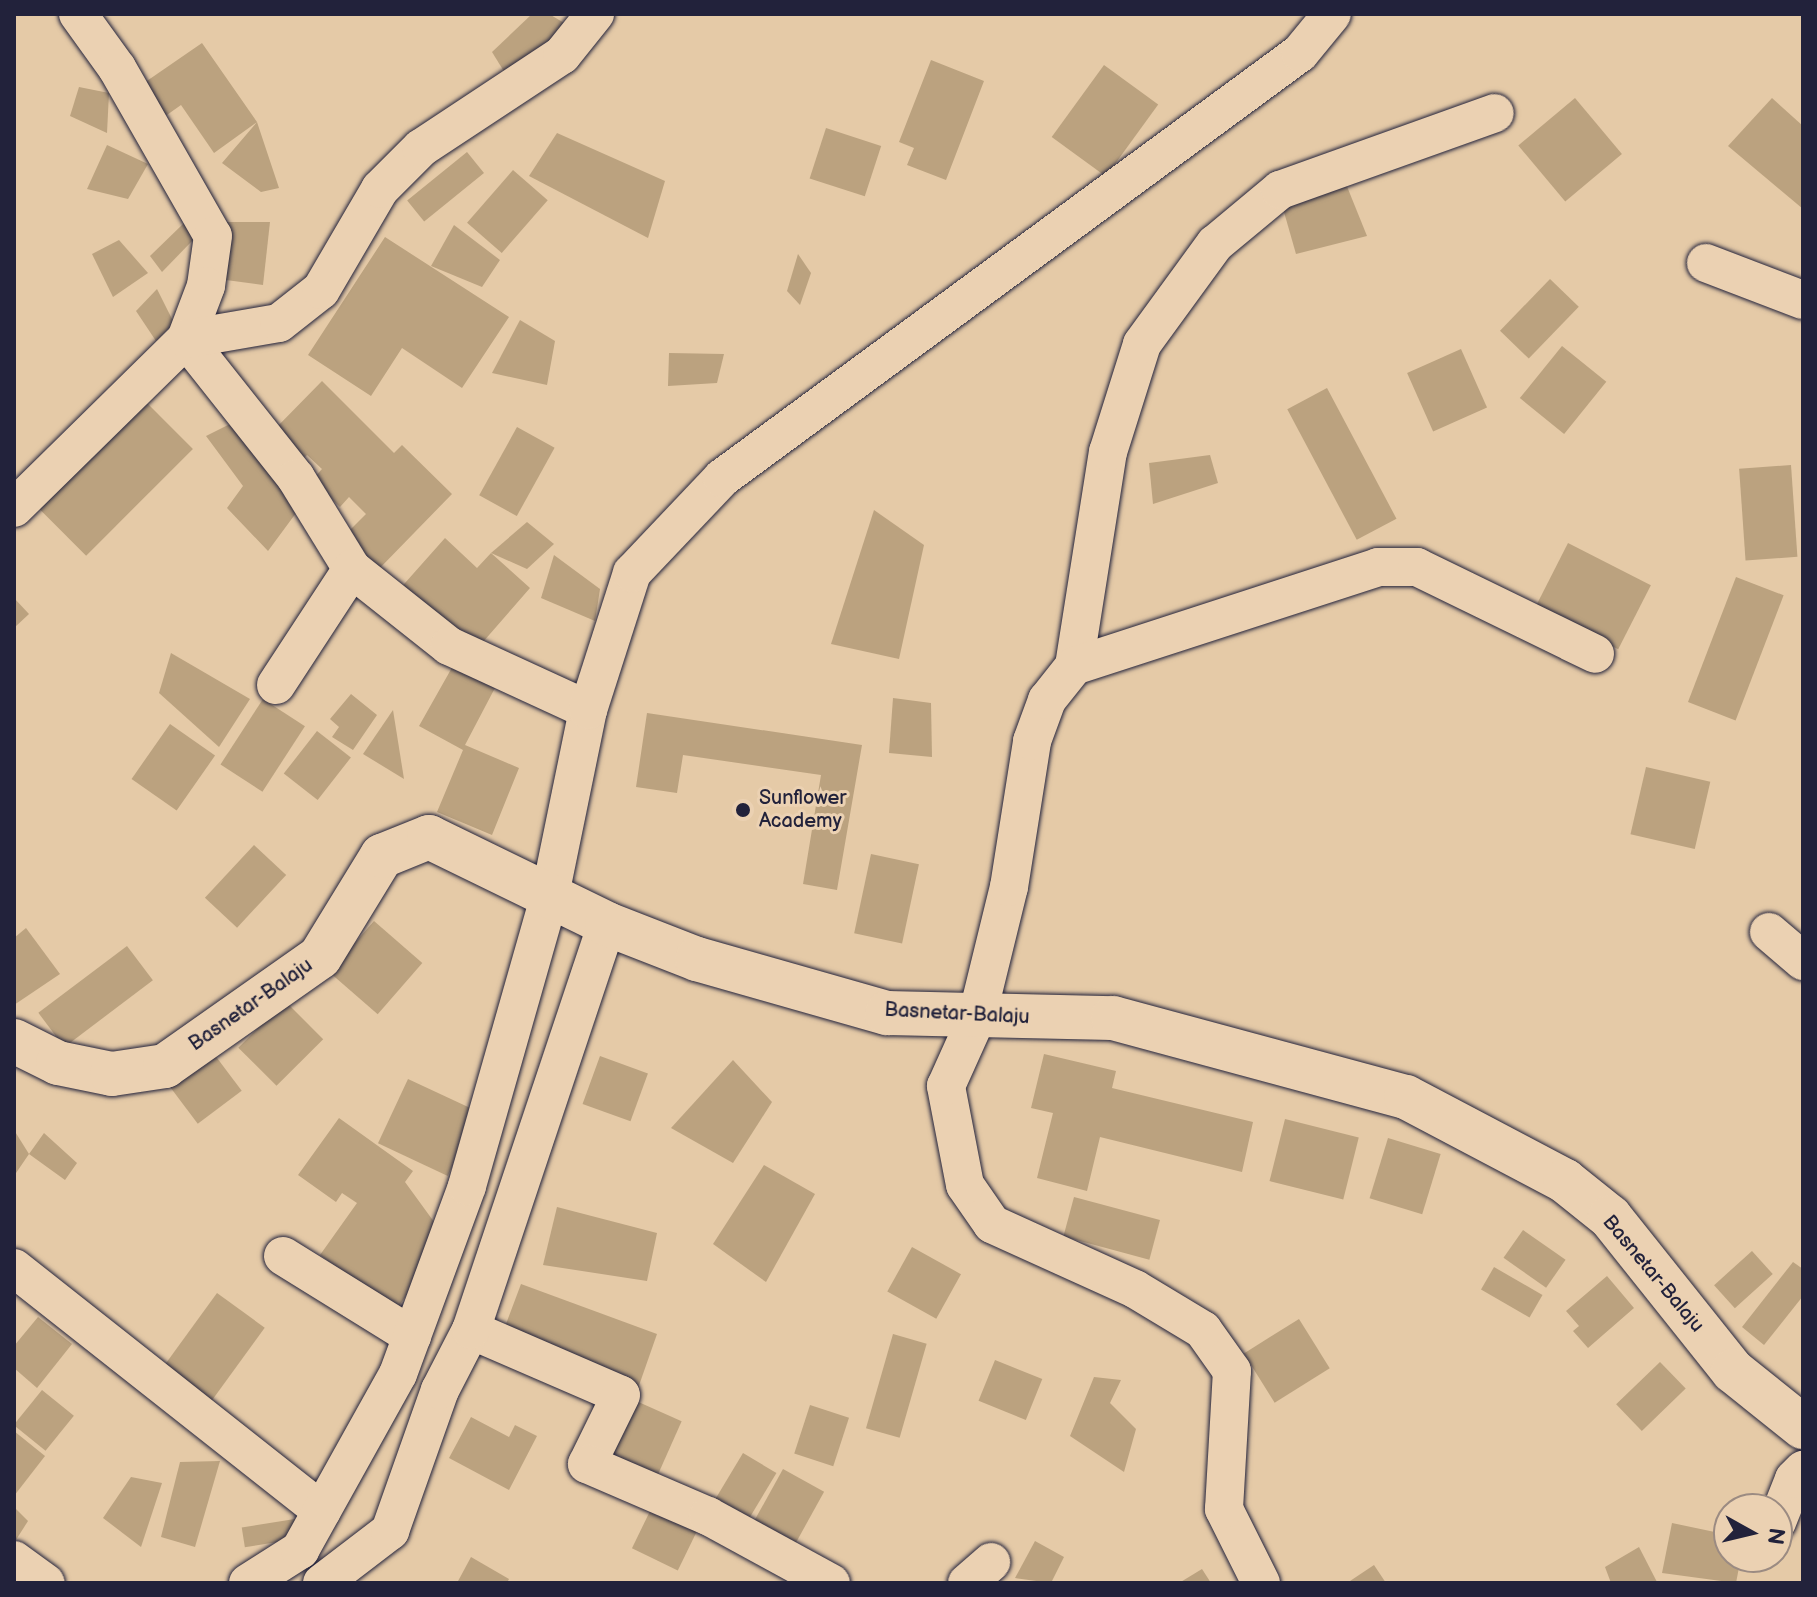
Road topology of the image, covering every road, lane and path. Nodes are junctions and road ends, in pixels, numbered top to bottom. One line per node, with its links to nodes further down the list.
1 (78, 14): 7 (street)
2 (595, 14): 7 (street)
3 (1332, 14): 13 (street)
4 (1495, 113): 11 (street)
5 (1706, 263): 6 (street)
6 (1803, 300)
7 (186, 339): 8 (street); 9 (street)
8 (15, 507)
9 (352, 569): 12 (street); 13 (street)
10 (1595, 654): 11 (street)
11 (1074, 666): 18 (street)
12 (276, 685)
13 (588, 710): 14 (street)
14 (550, 895): 15 (street, Basnetar-Balaju); 19 (street, Basnetar-Balaju); 23 (street)
15 (607, 924): 18 (street, Basnetar-Balaju); 22 (street)
16 (1769, 932): 17 (street)
17 (1803, 961)
18 (977, 1017): 26 (street, Basnetar-Balaju); 35 (street)
19 (14, 1041)
20 (283, 1256): 23 (street)
21 (14, 1268): 29 (street)
22 (471, 1330): 25 (street); 34 (street)
23 (412, 1336): 24 (street)
24 (398, 1374): 25 (street); 29 (street)
25 (440, 1390): 33 (street)
26 (1803, 1427)
27 (1803, 1470): 28 (street)
28 (1788, 1493)
29 (322, 1511): 32 (street)
30 (14, 1560): 31 (street)
31 (46, 1583)
32 (248, 1583)
33 (322, 1583)
34 (831, 1583)
35 (1261, 1583)

